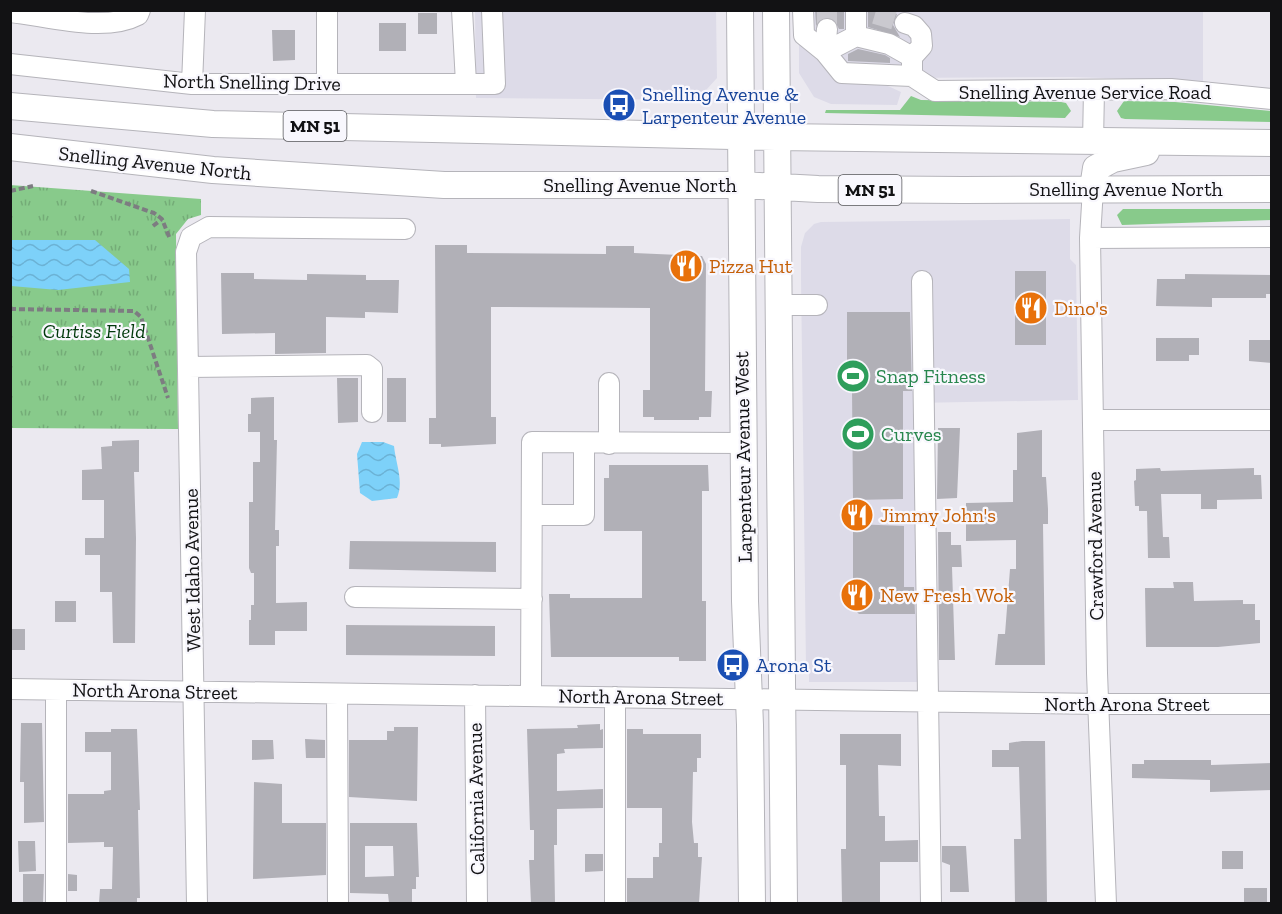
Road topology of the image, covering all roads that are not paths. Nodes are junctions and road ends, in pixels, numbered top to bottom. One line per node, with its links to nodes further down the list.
1 (140, 10): 9 (street)
2 (195, 10): 19 (street)
3 (327, 10): 17 (street)
4 (462, 10): 18 (street)
5 (492, 10): 18 (street, North Snelling Drive)
6 (740, 10): 23 (main road, Larpenteur Avenue West)
7 (776, 10): 24 (main road, Larpenteur Avenue West)
8 (803, 10): 14 (street)
9 (10, 12)
10 (867, 12): 13 (street)
11 (905, 22): 16 (street)
12 (827, 29): 14 (street)
13 (856, 36): 14 (street); 16 (street)
14 (825, 52): 16 (street)
15 (10, 64): 19 (street, North Snelling Drive)
16 (912, 67): 20 (street, Snelling Avenue Service Road)
17 (327, 83): 18 (street, North Snelling Drive); 19 (street, North Snelling Drive)
18 (466, 83)
19 (192, 84)
20 (1094, 90): 21 (street, Snelling Avenue Service Road); 25 (street)
21 (1272, 99)
22 (10, 106): 23 (main road, MN 51)
23 (741, 135): 24 (main road, MN 51); 29 (main road, Larpenteur Avenue West)
24 (776, 137): 25 (main road, MN 51); 30 (main road, Larpenteur Avenue West)
25 (1093, 142): 26 (main road, MN 51)
26 (1172, 142): 27 (main road, MN 51); 31 (main road)
27 (1272, 143)
28 (10, 147): 29 (main road, Snelling Avenue North / MN 51)
29 (741, 185): 30 (main road, Snelling Avenue North / MN 51); 44 (main road, Larpenteur Avenue West)
30 (776, 188): 31 (main road, Snelling Avenue North / MN 51); 37 (main road, Larpenteur Avenue West)
31 (1093, 188): 32 (main road, Snelling Avenue North / MN 51); 35 (street, Crawford Avenue)
32 (1272, 189)
33 (405, 230): 39 (street, West Idaho Avenue)
34 (1272, 237): 35 (street)
35 (1090, 238): 42 (street, Crawford Avenue)
36 (922, 281): 59 (street)
37 (778, 305): 38 (street); 58 (main road, Larpenteur Avenue West)
38 (817, 305)
39 (188, 367): 41 (street); 52 (street, West Idaho Avenue)
40 (609, 383): 46 (street)
41 (372, 412)
42 (1093, 420): 43 (street); 60 (street, Crawford Avenue)
43 (1272, 420)
44 (743, 443): 46 (street); 57 (main road, Larpenteur Avenue West)
45 (584, 444): 46 (street); 47 (street); 47 (street)
46 (609, 444)
47 (532, 515): 49 (street)
48 (355, 597): 49 (street)
49 (532, 599): 55 (street)
50 (10, 689): 51 (street, North Arona Street)
51 (56, 690): 52 (street, North Arona Street); 62 (street)
52 (194, 692): 53 (street, North Arona Street); 63 (street, West Idaho Avenue)
53 (337, 694): 54 (street, North Arona Street); 64 (street)
54 (475, 695): 55 (street, North Arona Street); 65 (street, California Avenue)
55 (531, 695): 56 (street, North Arona Street)
56 (615, 697): 57 (street, North Arona Street); 66 (street)
57 (749, 699): 58 (street, North Arona Street); 67 (main road, Larpenteur Avenue West)
58 (783, 700): 59 (street, North Arona Street); 68 (main road, Larpenteur Avenue West)
59 (926, 702): 60 (street, North Arona Street); 69 (street)
60 (1100, 704): 61 (street, North Arona Street); 70 (street, Crawford Avenue)
61 (1272, 704)
62 (56, 903)
63 (197, 903)
64 (338, 903)
65 (477, 903)
66 (615, 903)
67 (752, 903)
68 (784, 903)
69 (931, 903)
70 (1106, 903)

